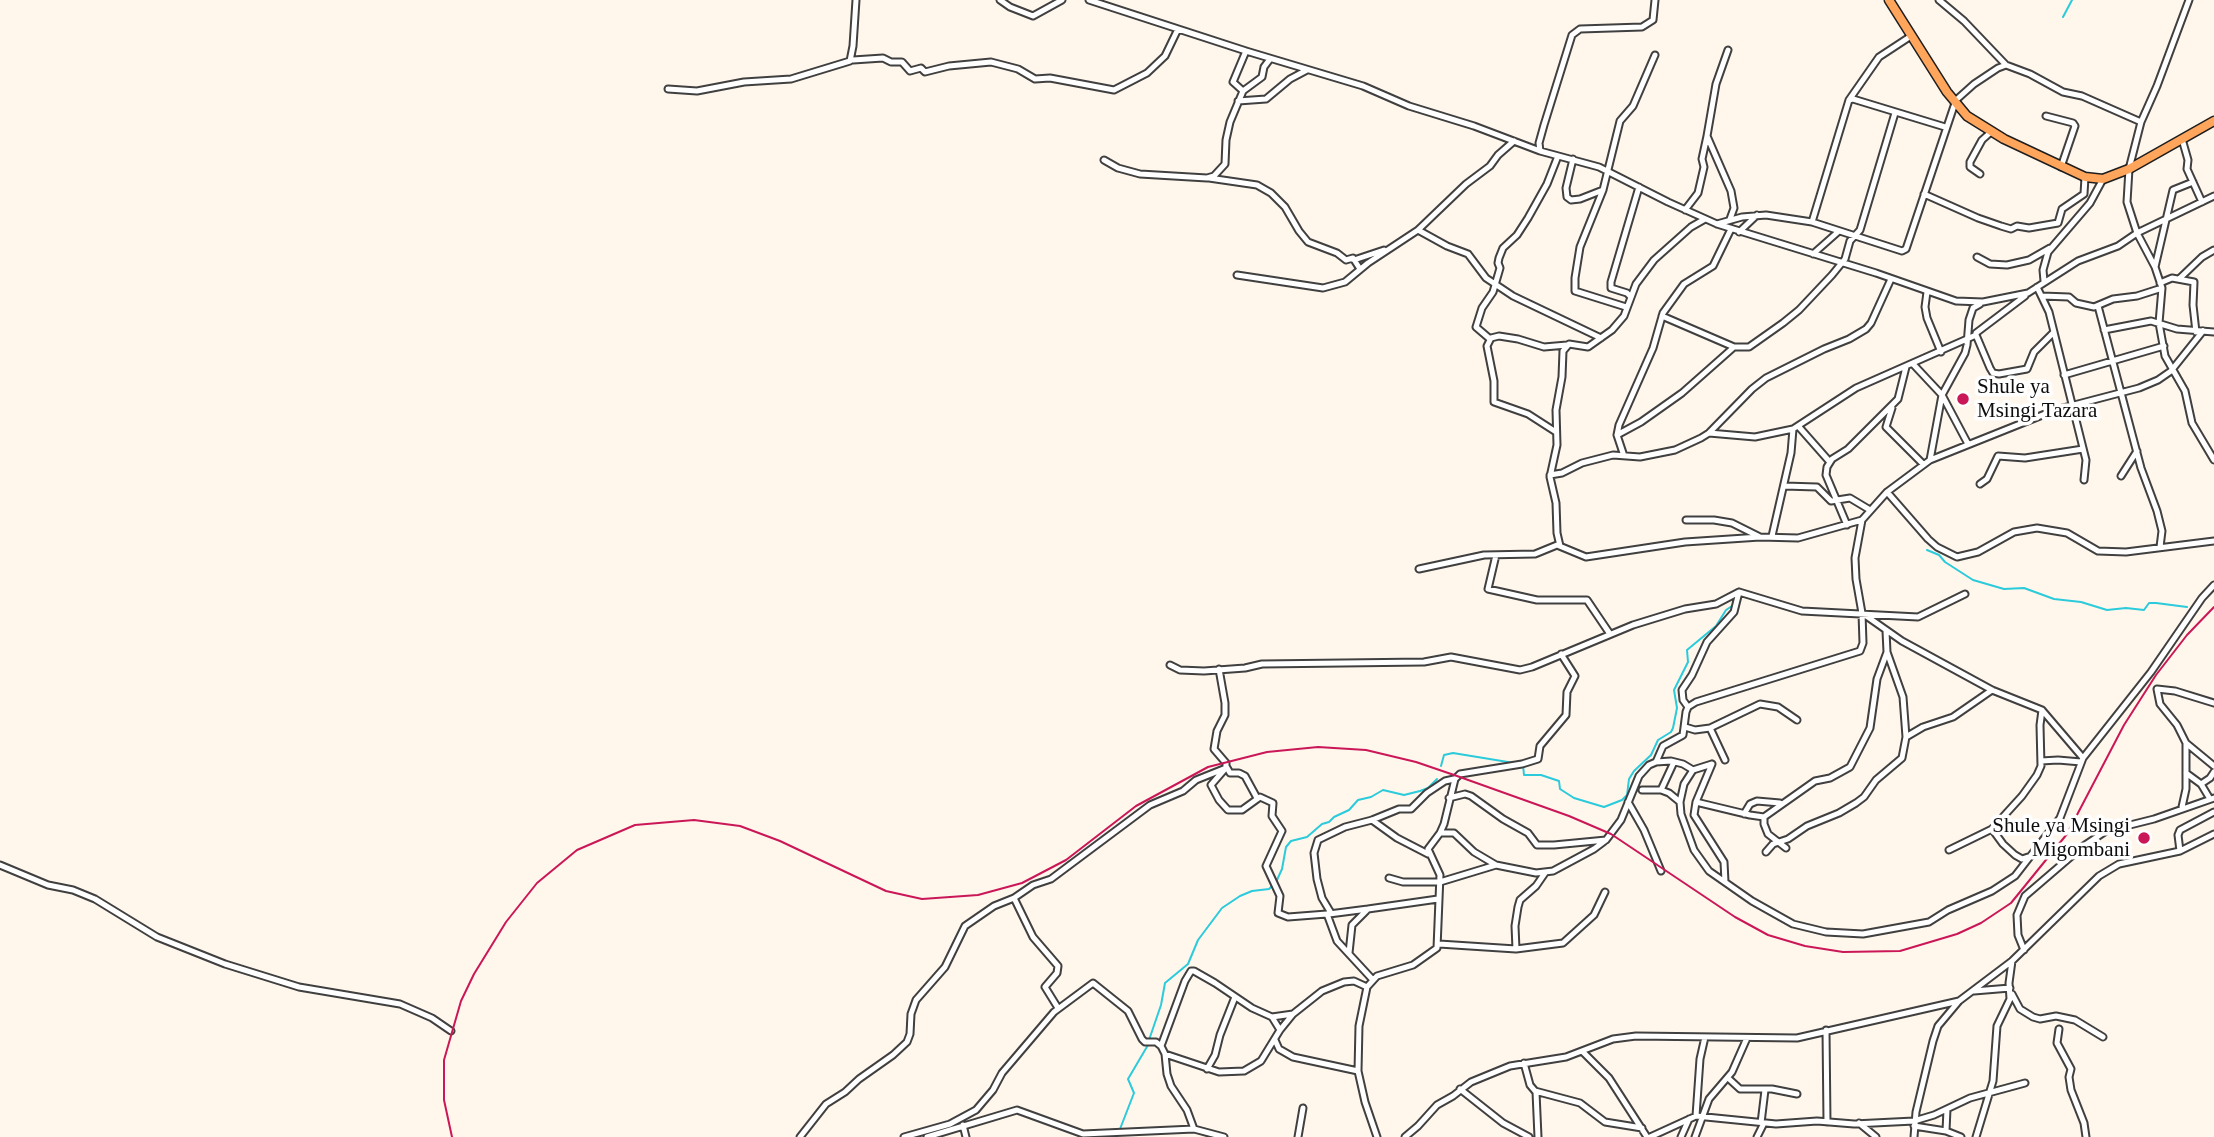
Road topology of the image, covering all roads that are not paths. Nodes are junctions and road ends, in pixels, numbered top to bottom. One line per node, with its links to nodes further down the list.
1 (856, 0): 20 (street)
2 (1000, 0): 10 (street)
3 (1016, 0): 10 (street)
4 (1062, 0): 10 (street)
5 (1089, 0): 11 (street)
6 (1655, 0): 34 (street)
7 (1889, 0): 12 (main road)
8 (1939, 0): 18 (street)
9 (2189, 0): 28 (street)
10 (1011, 8)
11 (1178, 30): 14 (street); 17 (street)
12 (1911, 36): 22 (street); 24 (main road)
13 (1728, 50): 31 (street)
14 (1246, 51): 16 (street); 21 (street)
15 (1655, 55): 40 (street)
16 (1270, 59): 19 (street); 21 (street)
17 (853, 60)
18 (2006, 65): 24 (street); 28 (street)
19 (1307, 70): 23 (street); 33 (street)
20 (668, 89)
21 (1243, 91): 23 (street)
22 (1849, 100): 25 (street); 56 (street)
23 (1238, 101): 43 (street)
24 (1955, 102): 29 (street); 30 (main road)
25 (1895, 113): 29 (street); 63 (street)
26 (2046, 116): 38 (street)
27 (2214, 121): 32 (main road)
28 (2141, 122): 39 (street)
29 (1945, 127): 48 (street)
30 (1991, 132): 38 (main road); 41 (street)
31 (1707, 136): 51 (street); 55 (street)
32 (2182, 139): 39 (main road); 45 (street)
33 (1514, 141): 34 (street); 59 (street)
34 (1540, 150): 35 (street)
35 (1558, 156): 36 (street); 77 (street)
36 (1573, 159): 40 (street); 47 (street)
37 (1104, 160): 43 (street)
38 (2061, 167): 42 (main road)
39 (2129, 169): 44 (main road); 62 (street)
40 (1608, 170): 46 (street); 47 (street)
41 (1980, 174)
42 (2085, 177): 44 (main road); 48 (street)
43 (1209, 178): 69 (street)
44 (2103, 179): 64 (street)
45 (2193, 182): 50 (street); 53 (street)
46 (1639, 187): 51 (street); 83 (street)
47 (1603, 190): 86 (street)
48 (1924, 194): 63 (street)
49 (2214, 196): 50 (street)
50 (2202, 202): 53 (street)
51 (1685, 210): 54 (street)
52 (1757, 215): 55 (street); 56 (street); 61 (street)
53 (2167, 218): 62 (street); 71 (street)
54 (1705, 219): 57 (street); 83 (street)
55 (1730, 219): 57 (street)
56 (1811, 222): 60 (street)
57 (1717, 225): 58 (street)
58 (1731, 229): 61 (street); 87 (street)
59 (1418, 230): 65 (street); 77 (street)
60 (1839, 231): 63 (street); 67 (street)
61 (1739, 232): 67 (street)
62 (2137, 233): 71 (street); 76 (street)
63 (1856, 236): 70 (street)
64 (2053, 247): 68 (street); 76 (street)
65 (1391, 248): 69 (street); 72 (street)
66 (2214, 250): 75 (street)
67 (1813, 254): 70 (street)
68 (1977, 257)
69 (1354, 260): 72 (street)
70 (1841, 263): 74 (street); 99 (street)
71 (2155, 267): 78 (street)
72 (1360, 269): 73 (street)
73 (1237, 275)
74 (1891, 279): 80 (street); 112 (street)
75 (2179, 279): 78 (street); 91 (street)
76 (2044, 281): 79 (street)
77 (1495, 283): 94 (street); 96 (street)
78 (2161, 285): 85 (street); 88 (street)
79 (2037, 287): 81 (street); 82 (street)
80 (1927, 292): 84 (street); 100 (street)
81 (2028, 293): 84 (street); 93 (street)
82 (2042, 296): 85 (street); 90 (street)
83 (1631, 297): 86 (street)
84 (1983, 302): 95 (street)
85 (2098, 306): 89 (street)
86 (1626, 307): 94 (street)
87 (1662, 316): 99 (street); 113 (street)
88 (2159, 323): 89 (street); 91 (street); 98 (street)
89 (2104, 330): 101 (street)
90 (2054, 332): 93 (street); 105 (street)
91 (2200, 332): 92 (street); 104 (street)
92 (2214, 332)
93 (1976, 335): 95 (street)
94 (1601, 338): 97 (street)
95 (1967, 338): 100 (street); 107 (street)
96 (1490, 339): 97 (street); 111 (street)
97 (1567, 345): 111 (street)
98 (2164, 346): 101 (street); 104 (street)
99 (1734, 347): 113 (street)
100 (1941, 352): 102 (street)
101 (2113, 363): 105 (street); 106 (street)
102 (1913, 364): 103 (street); 107 (street)
103 (1906, 367): 108 (street); 110 (street)
104 (2171, 371): 106 (street); 119 (street)
105 (2064, 375): 109 (street)
106 (2120, 393): 109 (street); 116 (street)
107 (1941, 395): 114 (street); 118 (street)
108 (1894, 405): 120 (street); 121 (street)
109 (2072, 405): 114 (street); 115 (street)
110 (1796, 428): 112 (street); 120 (street); 126 (street)
111 (1556, 432): 122 (street)
112 (1709, 433): 117 (street)
113 (1617, 435): 117 (street)
114 (1968, 444): 118 (street)
115 (2083, 449): 124 (street); 125 (street)
116 (2137, 451): 123 (street); 137 (street)
117 (1625, 456): 122 (street)
118 (1930, 460): 121 (street)
119 (2214, 460)
120 (1829, 461): 128 (street)
121 (1923, 464): 127 (street)
122 (1550, 475): 136 (street)
123 (2121, 476)
124 (2084, 480)
125 (1980, 484)
126 (1784, 486): 128 (street); 133 (street)
127 (1887, 492): 129 (street); 137 (street)
128 (1837, 500): 129 (street); 132 (street)
129 (1870, 510): 131 (street)
130 (1686, 520): 134 (street)
131 (1862, 520): 132 (street); 143 (street)
132 (1847, 525): 133 (street)
133 (1772, 536): 134 (street)
134 (1760, 537): 136 (street)
135 (2214, 541): 137 (street)
136 (1560, 546): 138 (street)
137 (2160, 547)
138 (1496, 555): 139 (street); 145 (street)
139 (1419, 569)
140 (2214, 586): 160 (street)
141 (1740, 592): 143 (street); 145 (street); 152 (street)
142 (1965, 594): 143 (street)
143 (1862, 613): 144 (street); 152 (street)
144 (1886, 631): 146 (street); 150 (street)
145 (1610, 634): 147 (street)
146 (1887, 652): 157 (street); 179 (street)
147 (1561, 654): 149 (street); 169 (street)
148 (1170, 665): 149 (street)
149 (1220, 669): 165 (street)
150 (1992, 690): 153 (street); 157 (street)
151 (2214, 703): 158 (street)
152 (1688, 707): 155 (street)
153 (2042, 710): 160 (street); 161 (street)
154 (1797, 720): 156 (street)
155 (1685, 727): 156 (street); 162 (street)
156 (1710, 728): 159 (street)
157 (1906, 737): 191 (street)
158 (2186, 743): 164 (street); 168 (street)
159 (1725, 760)
160 (2082, 760): 161 (street); 197 (street)
161 (2041, 761): 187 (street)
162 (1656, 762): 163 (street); 176 (street)
163 (1674, 762): 166 (street); 172 (street)
164 (2214, 766)
165 (1225, 768): 173 (street); 173 (street); 206 (street)
166 (1693, 771): 177 (street); 178 (street)
167 (2214, 772): 170 (street)
168 (2186, 773): 170 (street); 180 (street)
169 (1455, 779): 174 (street); 186 (street)
170 (2202, 784): 175 (street)
171 (1642, 790): 172 (street)
172 (1661, 790): 177 (street)
173 (1257, 798): 209 (street)
174 (1449, 799): 188 (street); 190 (street)
175 (2212, 799): 180 (street)
176 (1628, 802): 190 (street); 200 (street)
177 (1680, 802): 183 (street)
178 (1696, 802): 181 (street); 184 (street)
179 (1782, 803): 184 (street); 185 (street)
180 (2182, 807): 212 (street)
181 (1694, 811): 183 (street); 203 (street)
182 (2214, 813): 194 (street)
183 (1681, 814): 203 (street)
184 (1744, 814): 185 (street)
185 (1764, 817): 191 (street)
186 (1371, 820): 196 (street); 209 (street)
187 (1992, 829): 193 (street); 197 (street)
188 (1440, 833): 196 (street); 199 (street)
189 (2214, 834): 194 (street)
190 (1606, 840): 201 (street)
191 (1777, 842): 192 (street); 195 (street)
192 (1786, 848)
193 (1949, 850)
194 (2180, 851): 212 (street)
195 (1766, 852)
196 (1428, 854): 204 (street)
197 (2028, 858): 203 (street)
198 (0, 865): 227 (street)
199 (1496, 865): 201 (street); 204 (street)
200 (1661, 871)
201 (1545, 873): 211 (street)
202 (1390, 878): 204 (street)
203 (1725, 881)
204 (1440, 882): 207 (street)
205 (1605, 892): 211 (street)
206 (1014, 898): 221 (street); 257 (street)
207 (1438, 899): 208 (street); 210 (street)
208 (1367, 909): 209 (street); 213 (street)
209 (1329, 914): 213 (street)
210 (1438, 944): 211 (street); 215 (street)
211 (1516, 949)
212 (2024, 950): 214 (street)
213 (1349, 953): 215 (street)
214 (2012, 961): 217 (street); 218 (street)
215 (1373, 979): 216 (street)
216 (1367, 987): 222 (street); 237 (street)
217 (2010, 990): 218 (street); 229 (street); 243 (street)
218 (1972, 992): 220 (street)
219 (1235, 997): 223 (street); 232 (street); 236 (street)
220 (1959, 1001): 225 (street); 252 (street)
221 (1058, 1008): 232 (street); 258 (street)
222 (1293, 1014): 223 (street); 224 (street)
223 (1272, 1017): 224 (street)
224 (1280, 1030): 231 (street)
225 (1826, 1030): 230 (street); 249 (street)
226 (2059, 1030): 275 (street)
227 (451, 1031)
228 (1704, 1037): 230 (street); 233 (street); 247 (street)
229 (2103, 1037)
230 (1747, 1038): 238 (street)
231 (1275, 1040): 236 (street); 237 (street)
232 (1161, 1046): 234 (street)
233 (1583, 1052): 235 (street); 254 (street)
234 (1165, 1054): 236 (street); 255 (street)
235 (1524, 1063): 240 (street); 242 (street)
236 (1208, 1069)
237 (1358, 1071): 263 (street)
238 (1728, 1078): 241 (street); 247 (street)
239 (2025, 1083): 243 (street)
240 (1460, 1089): 264 (street); 265 (street)
241 (1765, 1090): 244 (street); 250 (street)
242 (1536, 1092): 254 (street); 266 (street)
243 (1990, 1093): 246 (street); 274 (street)
244 (1797, 1094)
245 (1303, 1108): 262 (street)
246 (1947, 1109): 252 (street); 256 (street)
247 (1698, 1116): 248 (street); 250 (street); 269 (street)
248 (1689, 1119): 267 (street); 268 (street)
249 (1827, 1122): 250 (street); 251 (street)
250 (1762, 1123): 270 (street)
251 (1859, 1123): 252 (street); 271 (street)
252 (1914, 1123): 256 (street); 272 (street)
253 (963, 1125): 255 (street); 259 (street); 260 (street)
254 (1642, 1128): 267 (street)
255 (1194, 1129): 261 (street)
256 (1946, 1131): 273 (street)
257 (800, 1137)
258 (904, 1137)
259 (927, 1137)
260 (966, 1137)
261 (1224, 1137)
262 (1298, 1137)
263 (1377, 1137)
264 (1405, 1137)
265 (1529, 1137)
266 (1538, 1137)
267 (1649, 1137)
268 (1681, 1137)
269 (1695, 1137)
270 (1757, 1137)
271 (1876, 1137)
272 (1914, 1137)
273 (1962, 1137)
274 (1976, 1137)
275 (2086, 1137)

